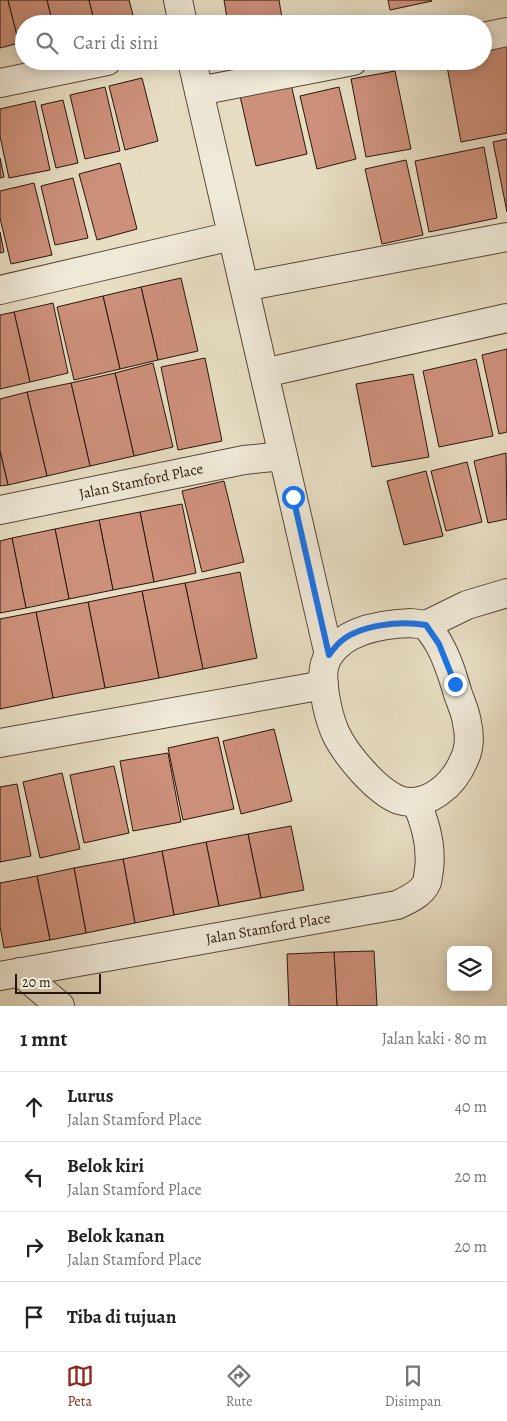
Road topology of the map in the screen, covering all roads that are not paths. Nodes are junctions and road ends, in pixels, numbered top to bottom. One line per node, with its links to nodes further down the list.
1 (178, 0): 2 (street)
2 (181, 15)
3 (507, 32): 4 (street)
4 (492, 34)
5 (63, 70): 8 (street)
6 (194, 70): 9 (street)
7 (307, 70): 9 (street)
8 (0, 83)
9 (199, 91): 10 (street)
10 (232, 236): 12 (street); 13 (street)
11 (507, 237): 12 (street)
12 (244, 287): 15 (street)
13 (0, 290)
14 (507, 318): 15 (street)
15 (264, 373): 16 (street)
16 (283, 456): 17 (street, Jalan Stamford Place); 20 (street)
17 (0, 510)
18 (507, 593): 19 (street)
19 (426, 625): 20 (street); 23 (street)
20 (329, 655): 21 (street)
21 (324, 684): 22 (street); 23 (street)
22 (0, 743)
23 (416, 802): 24 (street, Jalan Stamford Place)
24 (10, 974): 25 (street, Jalan Stamford Place)
25 (60, 1006)

